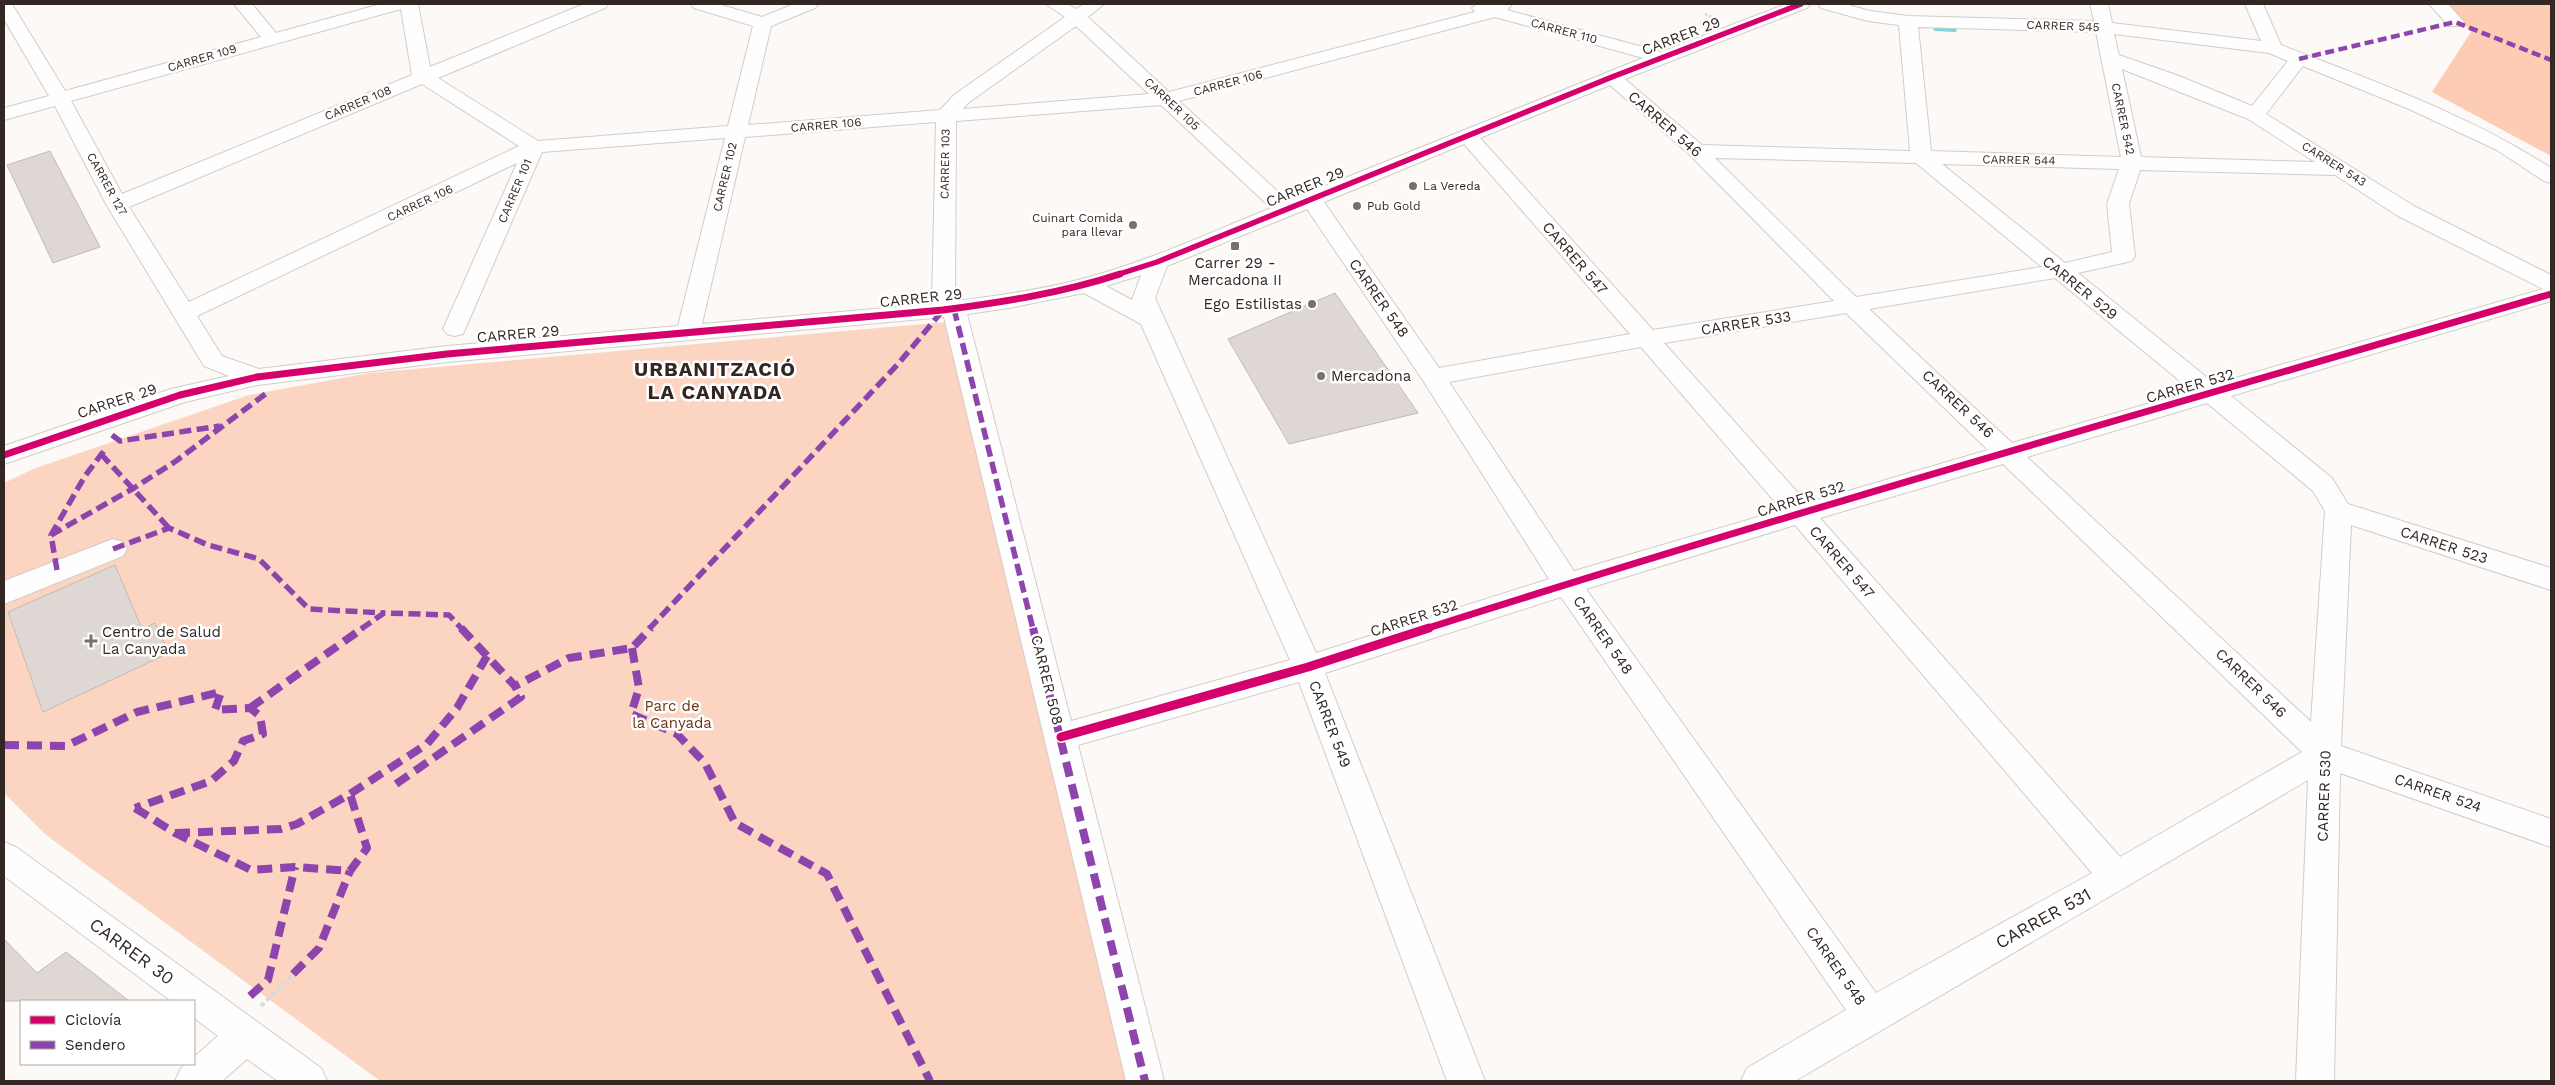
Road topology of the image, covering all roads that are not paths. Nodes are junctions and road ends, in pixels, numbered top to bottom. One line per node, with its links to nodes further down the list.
1 (243, 4): 22 (street)
2 (400, 4): 22 (street, CARRER 109)
3 (410, 4): 27 (street)
4 (595, 4): 27 (street, CARRER 108)
5 (700, 4): 20 (street)
6 (809, 4): 20 (street)
7 (1055, 4): 17 (street, CARRER 105)
8 (1096, 4): 17 (street, CARRER 103)
9 (1464, 4): 16 (street, CARRER 110)
10 (1802, 4): 24 (street, CARRER 29)
11 (1827, 4): 18 (street, CARRER 545)
12 (2099, 4): 21 (street, CARRER 542)
13 (2254, 4): 23 (street)
14 (2438, 4): 19 (street)
15 (4, 5): 29 (street, CARRER 127)
16 (1499, 8): 24 (street, CARRER 110); 30 (street, CARRER 106)
17 (1076, 17): 30 (street, CARRER 105); 33 (street, CARRER 103)
18 (1908, 21): 21 (street, CARRER 545); 38 (street)
19 (2455, 22)
20 (763, 23): 34 (street, CARRER 102)
21 (2103, 27): 23 (street, CARRER 545); 25 (street, CARRER 542)
22 (272, 39): 29 (street, CARRER 109)
23 (2273, 48): 26 (street, CARRER 545)
24 (1663, 58): 28 (street, CARRER 29)
25 (2110, 58): 32 (street, CARRER 543); 39 (street, CARRER 542)
26 (2299, 59): 32 (street); 41 (street)
27 (422, 76): 36 (street, CARRER 101); 43 (street, CARRER 108)
28 (1612, 77): 35 (street, CARRER 29); 37 (street, CARRER 546)
29 (60, 98): 31 (street, CARRER 109); 43 (street, CARRER 127)
30 (1166, 99): 33 (street, CARRER 106); 44 (street, CARRER 105)
31 (4, 114)
32 (2255, 115): 40 (street, CARRER 543)
33 (946, 116): 34 (street, CARRER 106); 51 (street, CARRER 103)
34 (735, 132): 36 (street, CARRER 106); 55 (street, CARRER 102)
35 (1468, 136): 42 (street, CARRER 29); 56 (street, CARRER 547)
36 (534, 147): 52 (street, CARRER 106); 54 (street, CARRER 101)
37 (1697, 151): 38 (street, CARRER 544); 50 (street, CARRER 546)
38 (1921, 157): 39 (street, CARRER 544); 46 (street, CARRER 529)
39 (2132, 162): 40 (street, CARRER 544); 46 (street, CARRER 542)
40 (2341, 168): 47 (street, CARRER 543)
41 (2551, 177)
42 (1310, 199): 44 (street, CARRER 29); 59 (street, CARRER 548)
43 (117, 204): 52 (street, CARRER 127)
44 (1285, 210): 45 (street, CARRER 29)
45 (1157, 262): 48 (street, CARRER 29); 53 (street, CARRER 549)
46 (2059, 271): 50 (street, CARRER 533); 61 (street, CARRER 529)
47 (2551, 284)
48 (1087, 285): 51 (street, CARRER 29); 53 (street)
49 (2551, 294): 61 (street, CARRER 532)
50 (1852, 306): 56 (street, CARRER 533); 63 (street, CARRER 546)
51 (948, 309): 55 (street, CARRER 29); 73 (street, CARRER 508)
52 (185, 313): 57 (street, CARRER 127)
53 (1150, 320): 72 (street, CARRER 549)
54 (455, 329)
55 (688, 332): 58 (street, CARRER 29)
56 (1646, 339): 59 (street, CARRER 533); 67 (street, CARRER 547)
57 (212, 361): 60 (street); 62 (street)
58 (299, 372): 60 (street, CARRER 29); 65 (street, CARRER 29)
59 (1433, 376): 70 (street, CARRER 548)
60 (257, 377): 62 (street, CARRER 29)
61 (2212, 394): 63 (street, CARRER 532); 66 (street, CARRER 529)
62 (180, 395): 64 (street, CARRER 29)
63 (2009, 452): 67 (street, CARRER 532); 74 (street, CARRER 546)
64 (4, 455)
65 (4, 475)
66 (2338, 511): 69 (street, CARRER 523); 74 (street, CARRER 530)
67 (1801, 514): 70 (street, CARRER 532); 77 (street, CARRER 547)
68 (113, 549): 71 (street)
69 (2551, 579)
70 (1567, 584): 72 (street, CARRER 532); 78 (street, CARRER 548)
71 (4, 593)
72 (1308, 666): 73 (street, CARRER 532); 83 (street, CARRER 549)
73 (1061, 737): 82 (street, CARRER 508)
74 (2325, 754): 75 (street, CARRER 524); 77 (street, CARRER 531); 85 (street, CARRER 530)
75 (2551, 833)
76 (4, 857): 79 (street, CARRER 30)
77 (2116, 877): 78 (street, CARRER 531)
78 (1871, 1015): 84 (street, CARRER 531)
79 (254, 1020): 80 (street); 81 (street, CARRER 30)
80 (194, 1081)
81 (308, 1081)
82 (1145, 1081)
83 (1466, 1081)
84 (1760, 1081)
85 (2315, 1081)

